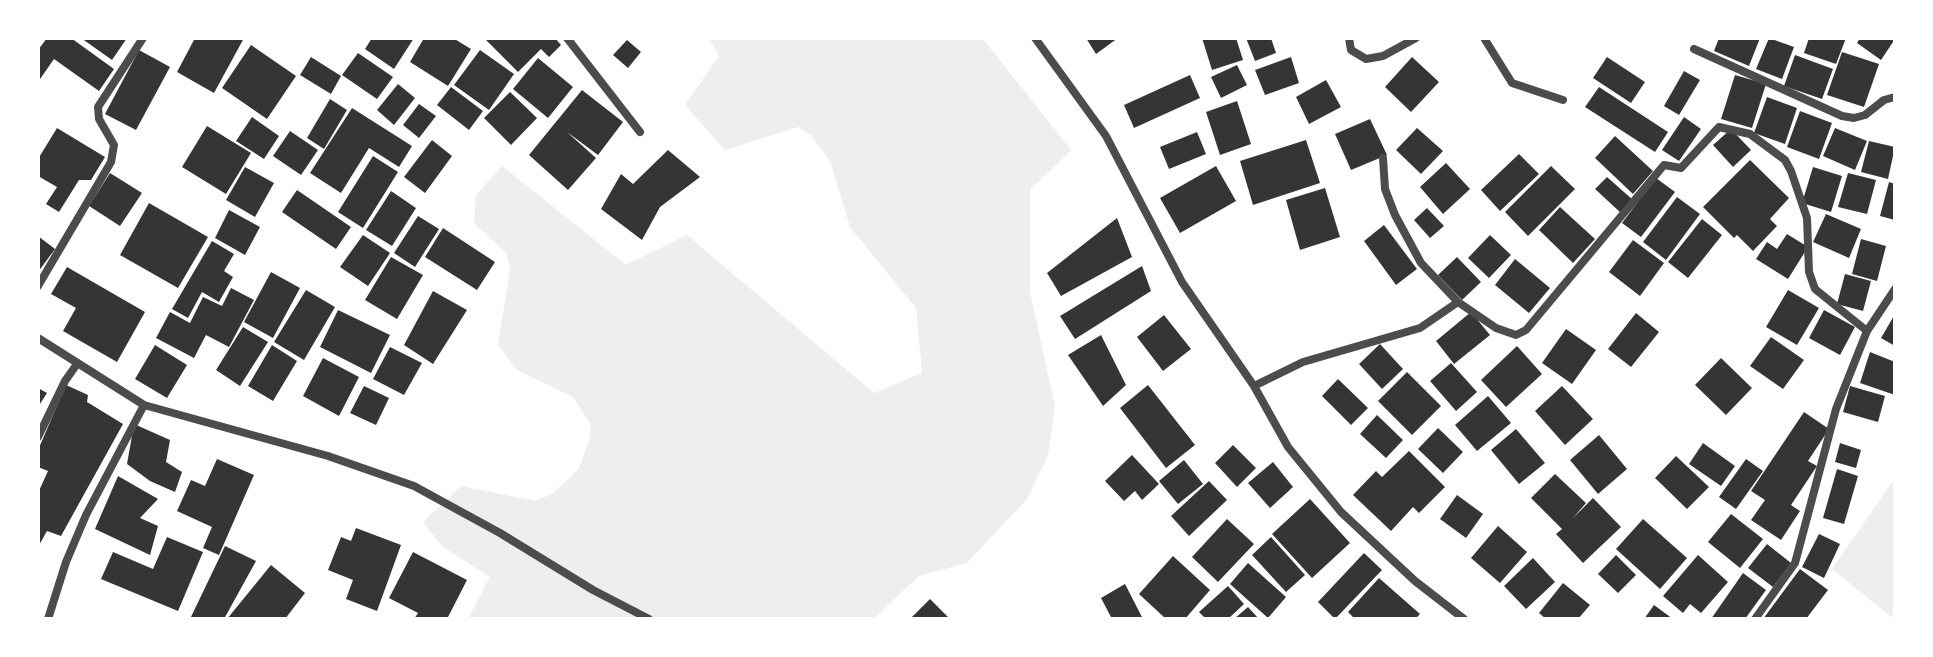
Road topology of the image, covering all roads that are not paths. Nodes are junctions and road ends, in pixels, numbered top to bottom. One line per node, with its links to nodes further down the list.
1 (143, 38): 12 (street)
2 (567, 38): 10 (street)
3 (1035, 38): 18 (street)
4 (1349, 38): 5 (street)
5 (1416, 38)
6 (1484, 38): 9 (street)
7 (1694, 49): 8 (street)
8 (1895, 97)
9 (1563, 100)
10 (640, 132)
11 (1383, 158): 14 (street)
12 (38, 286)
13 (1895, 289): 15 (street)
14 (1458, 302): 15 (street); 18 (street)
15 (1867, 331): 24 (street)
16 (38, 338): 17 (street)
17 (77, 364): 19 (street); 20 (street)
18 (1254, 386): 23 (street)
19 (144, 405): 21 (street); 22 (street)
20 (38, 437)
21 (48, 619)
22 (649, 619)
23 (1464, 619)
24 (1755, 619)

